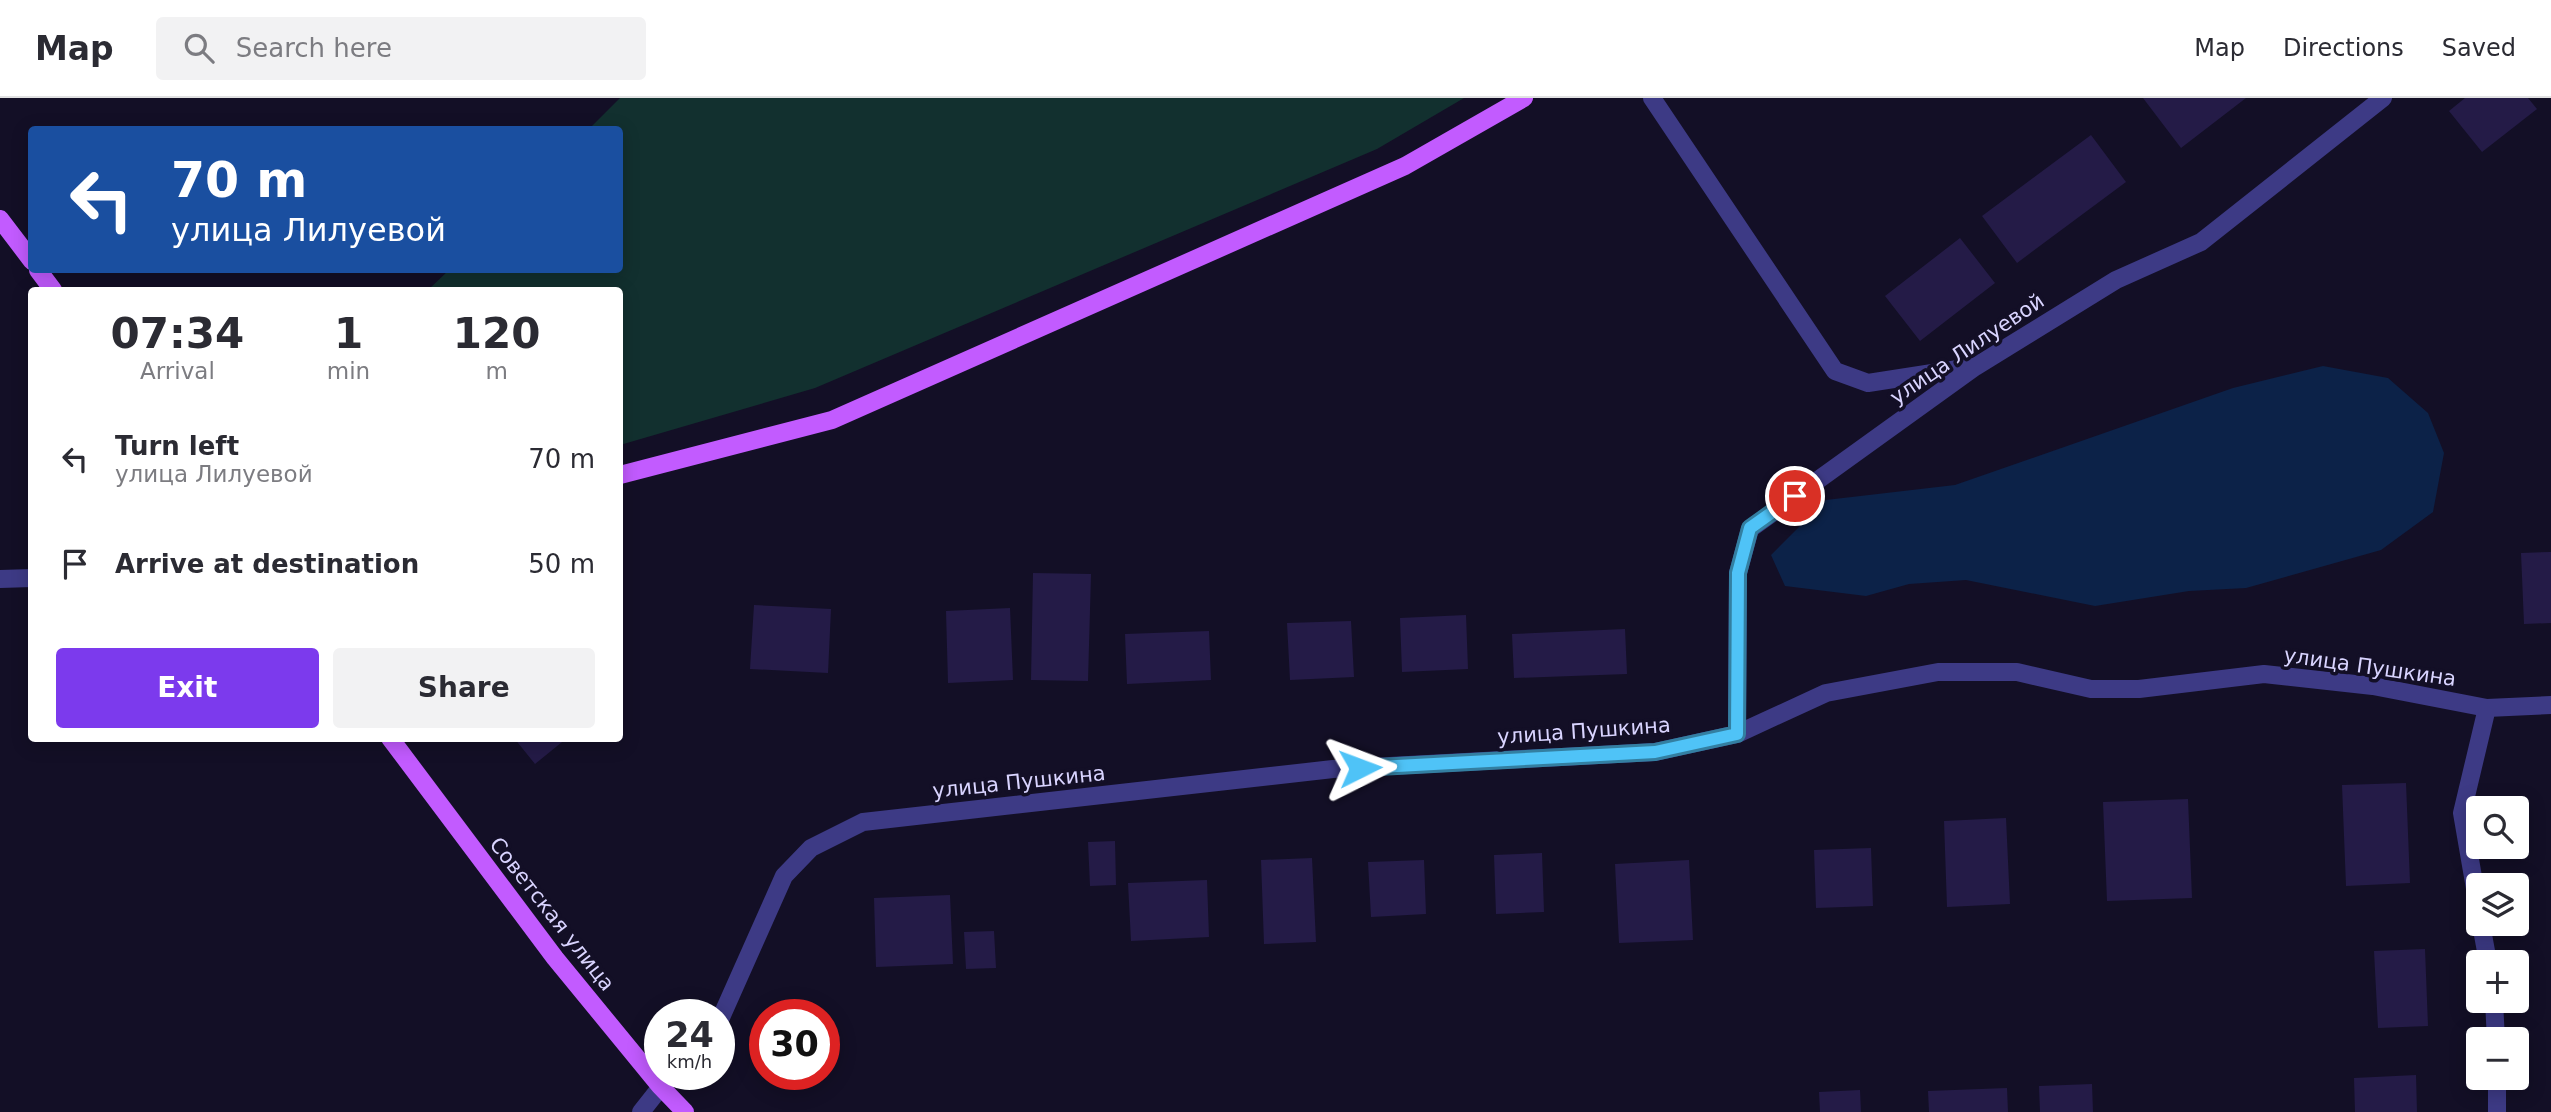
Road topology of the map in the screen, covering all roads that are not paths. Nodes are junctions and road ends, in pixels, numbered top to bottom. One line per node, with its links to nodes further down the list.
1 (1524, 98): 7 (main road)
2 (1652, 98): 6 (street)
3 (2383, 98): 6 (street, улица Лилуевой)
4 (0, 219): 5 (main road)
5 (28, 256)
6 (1975, 367): 12 (street, улица Лилуевой)
7 (623, 474)
8 (28, 578): 9 (street)
9 (0, 579)
10 (2551, 705): 11 (street, улица Пушкина)
11 (2487, 708): 12 (street, улица Пушкина); 14 (street)
12 (1737, 734): 15 (street, улица Пушкина)
13 (393, 742): 16 (main road, Советская улица)
14 (2472, 873)
15 (729, 999)
16 (644, 1057)
17 (657, 1090): 20 (street)
18 (671, 1090): 21 (main road, Советская улица)
19 (2497, 1090): 22 (street)
20 (640, 1112)
21 (685, 1112)
22 (2497, 1112)

